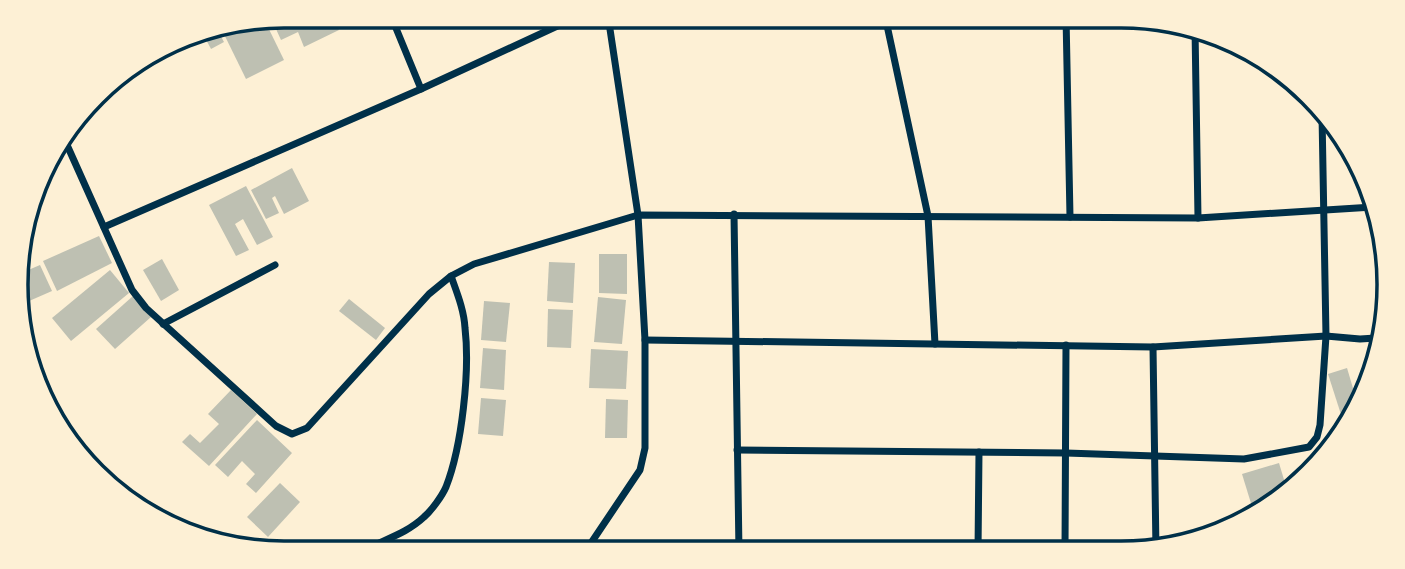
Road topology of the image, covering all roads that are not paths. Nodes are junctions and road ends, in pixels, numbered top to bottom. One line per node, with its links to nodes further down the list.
1 (396, 28): 7 (street)
2 (553, 28): 7 (street)
3 (610, 28): 13 (street)
4 (888, 28): 14 (street)
5 (1066, 28): 15 (street)
6 (1195, 40): 16 (street)
7 (421, 89): 17 (street)
8 (1322, 126): 11 (street)
9 (68, 147): 17 (street)
10 (1365, 208): 11 (street)
11 (1325, 210): 16 (street); 21 (street)
12 (734, 214): 13 (street); 14 (street); 24 (street)
13 (638, 215): 19 (street); 23 (street)
14 (928, 216): 15 (street); 25 (street)
15 (1070, 217): 16 (street)
16 (1198, 218)
17 (104, 227): 20 (street)
18 (275, 265): 20 (street)
19 (451, 276): 20 (street); 33 (street)
20 (163, 324)
21 (1326, 336): 22 (street); 27 (street); 31 (street)
22 (1371, 338)
23 (645, 340): 24 (street); 34 (street)
24 (734, 343): 25 (street); 28 (street)
25 (936, 344): 26 (street)
26 (1066, 345): 27 (street); 30 (street)
27 (1153, 346): 31 (street)
28 (737, 450): 29 (street); 35 (street)
29 (979, 452): 30 (street); 36 (street)
30 (1066, 453): 31 (street); 37 (street)
31 (1154, 455): 32 (street)
32 (1156, 539)
33 (388, 541)
34 (592, 541)
35 (738, 541)
36 (978, 541)
37 (1065, 541)

